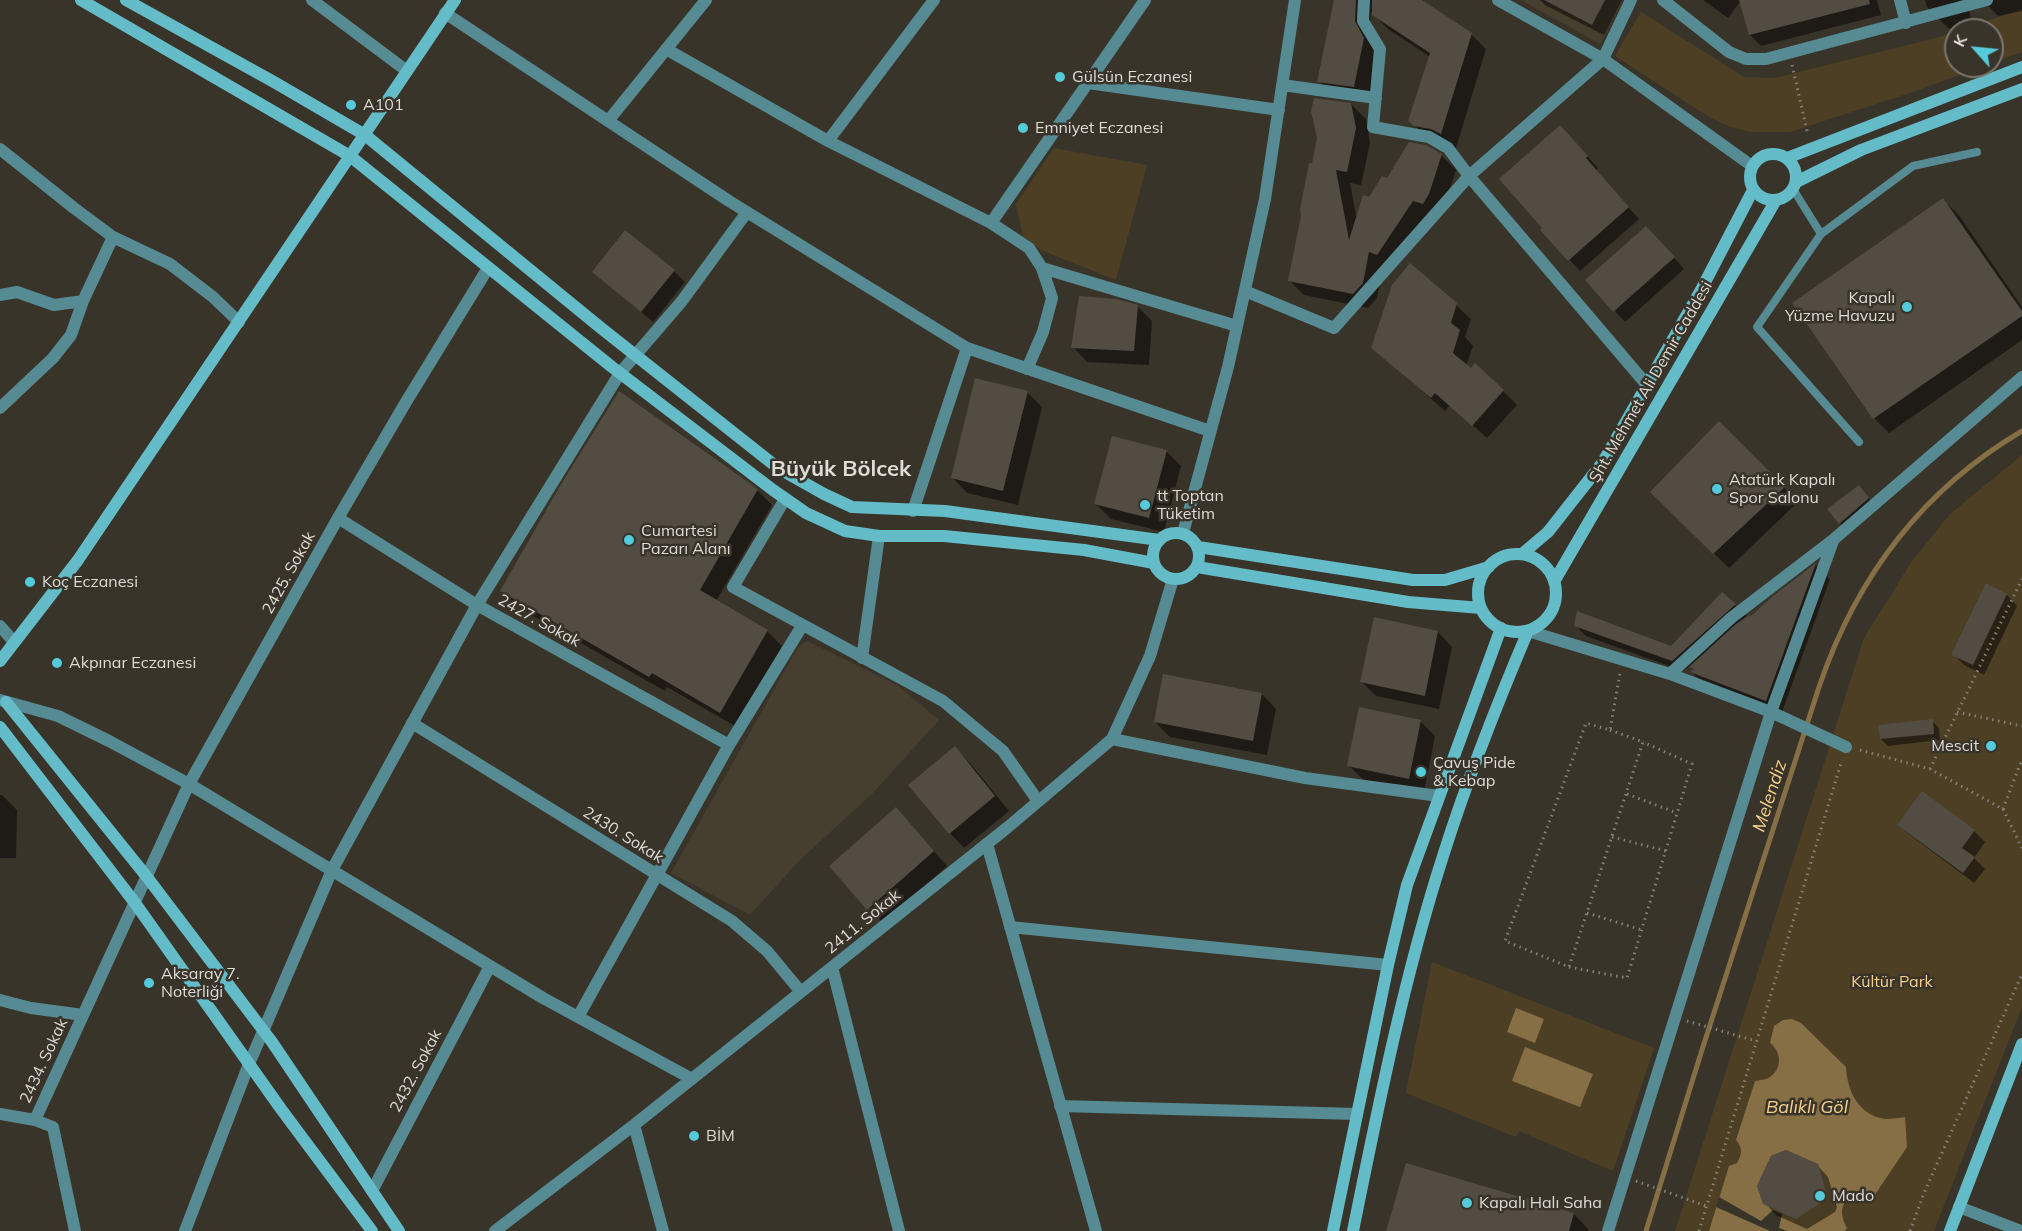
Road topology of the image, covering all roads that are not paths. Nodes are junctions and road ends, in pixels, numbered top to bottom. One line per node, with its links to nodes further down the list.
1 (81, 0): 32 (main road)
2 (126, 0): 28 (main road)
3 (312, 0): 21 (street)
4 (455, 0): 16 (main road)
5 (706, 0): 18 (street)
6 (934, 0): 29 (street)
7 (1145, 0): 22 (street)
8 (1295, 0): 23 (street)
9 (1364, 0): 25 (street)
10 (1498, 0): 19 (street)
11 (1631, 0): 19 (street)
12 (1663, 0): 17 (street)
13 (1900, 0): 17 (street)
14 (1987, 0): 15 (street)
15 (1966, 3): 17 (street)
16 (445, 13): 21 (main road); 27 (street)
17 (1906, 23)
18 (666, 50): 27 (street); 29 (street)
19 (1603, 58): 34 (street); 35 (street)
20 (2022, 67): 33 (main road)
21 (407, 71): 28 (main road)
22 (1088, 83): 26 (street); 40 (street)
23 (1282, 85): 25 (street); 26 (street)
24 (2022, 89): 36 (main road)
25 (1376, 98): 35 (street)
26 (1279, 110): 45 (street)
27 (608, 121): 39 (street)
28 (365, 135): 32 (main road); 51 (main road)
29 (828, 141): 40 (street)
30 (0, 149): 42 (street)
31 (1977, 152): 41 (lane)
32 (351, 156): 43 (main road); 48 (main road)
33 (1787, 159): 34 (main road); 36 (main road)
34 (1752, 166): 37 (main road)
35 (1469, 176): 45 (street); 55 (street)
36 (1794, 186): 38 (main road); 41 (lane)
37 (1753, 190): 38 (main road); 55 (main road, Şht. Mehmet Ali Demir Caddesi)
38 (1776, 200): 72 (main road, Şht. Mehmet Ali Demir Caddesi)
39 (747, 212): 50 (street); 51 (street)
40 (991, 223): 44 (street)
41 (1821, 234): 58 (lane)
42 (113, 237): 47 (street); 48 (street)
43 (488, 268): 53 (main road); 61 (street, 2425. Sokak)
44 (1042, 268): 49 (street); 52 (street)
45 (1245, 291): 49 (street)
46 (0, 295): 47 (street)
47 (83, 301): 56 (street)
48 (238, 322): 79 (main road)
49 (1237, 326): 57 (street)
50 (967, 348): 52 (street); 60 (street)
51 (636, 356): 53 (street); 60 (main road)
52 (1027, 369): 57 (street)
53 (620, 373): 59 (main road); 73 (street)
54 (2022, 377): 65 (street)
55 (1647, 385): 67 (main road, Şht. Mehmet Ali Demir Caddesi)
56 (0, 408)
57 (1210, 431): 62 (street)
58 (1859, 442)
59 (785, 498): 63 (main road); 76 (street)
60 (913, 511): 64 (main road)
61 (338, 518): 73 (street, 2427. Sokak); 90 (street, 2425. Sokak)
62 (1183, 533): 64 (main road); 66 (main road)
63 (879, 536): 68 (main road); 80 (street)
64 (1159, 540): 68 (main road)
65 (1833, 540): 82 (street); 84 (street)
66 (1198, 547): 69 (main road); 70 (main road)
67 (1522, 554): 70 (main road); 72 (main road)
68 (1154, 563): 71 (main road)
69 (1197, 567): 71 (main road); 74 (main road)
70 (1489, 567): 74 (main road)
71 (1173, 579): 87 (street, 2411. Sokak)
72 (1555, 580): 78 (main road)
73 (477, 605): 85 (street); 88 (street, 2427. Sokak)
74 (1481, 608): 77 (main road)
75 (0, 626): 79 (street)
76 (802, 626): 80 (street); 88 (street)
77 (1501, 628): 78 (main road); 91 (main road)
78 (1528, 631): 82 (street); 126 (main road)
79 (14, 642): 81 (main road)
80 (862, 658): 92 (street)
81 (0, 661)
82 (1670, 674): 84 (street)
83 (2, 699): 90 (street); 96 (main road)
84 (1771, 712): 89 (street); 127 (street)
85 (412, 723): 94 (street); 95 (street, 2430. Sokak)
86 (0, 727): 97 (main road)
87 (1112, 739): 91 (street); 92 (street, 2411. Sokak)
88 (729, 745): 95 (street)
89 (1846, 747)
90 (189, 784): 94 (street); 96 (street, 2425. Sokak)
91 (1439, 796): 99 (main road)
92 (1038, 801): 93 (street, 2411. Sokak)
93 (987, 844): 98 (street); 101 (street, 2411. Sokak)
94 (332, 870): 100 (street); 106 (street)
95 (657, 876): 102 (street, 2430. Sokak); 105 (street)
96 (147, 877): 97 (street, 2425. Sokak); 106 (main road)
97 (135, 903): 104 (street, 2434. Sokak); 108 (main road)
98 (1010, 927): 99 (street); 110 (street)
99 (1388, 965): 112 (main road)
100 (490, 966): 105 (street); 115 (street, 2432. Sokak)
101 (832, 967): 102 (street, 2411. Sokak); 123 (street)
102 (801, 992): 109 (street, 2411. Sokak)
103 (0, 1000): 104 (street)
104 (83, 1015): 113 (street, 2434. Sokak)
105 (578, 1017): 109 (street)
106 (263, 1031): 108 (street); 115 (main road)
107 (2022, 1044): 116 (main road)
108 (249, 1064): 118 (street); 119 (main road)
109 (692, 1079): 114 (street, 2411. Sokak)
110 (1060, 1106): 112 (street); 124 (street)
111 (0, 1114): 113 (street)
112 (1357, 1114): 125 (main road)
113 (35, 1120): 117 (street, 2434. Sokak)
114 (634, 1125): 121 (street, 2411. Sokak); 122 (street)
115 (372, 1191): 120 (main road)
116 (1959, 1207): 128 (main road); 129 (street)
117 (75, 1231)
118 (185, 1231)
119 (372, 1231)
120 (399, 1231)
121 (495, 1231)
122 (663, 1231)
123 (899, 1231)
124 (1096, 1231)
125 (1333, 1231)
126 (1353, 1231)
127 (1608, 1231)
128 (1950, 1231)
129 (2021, 1231)

